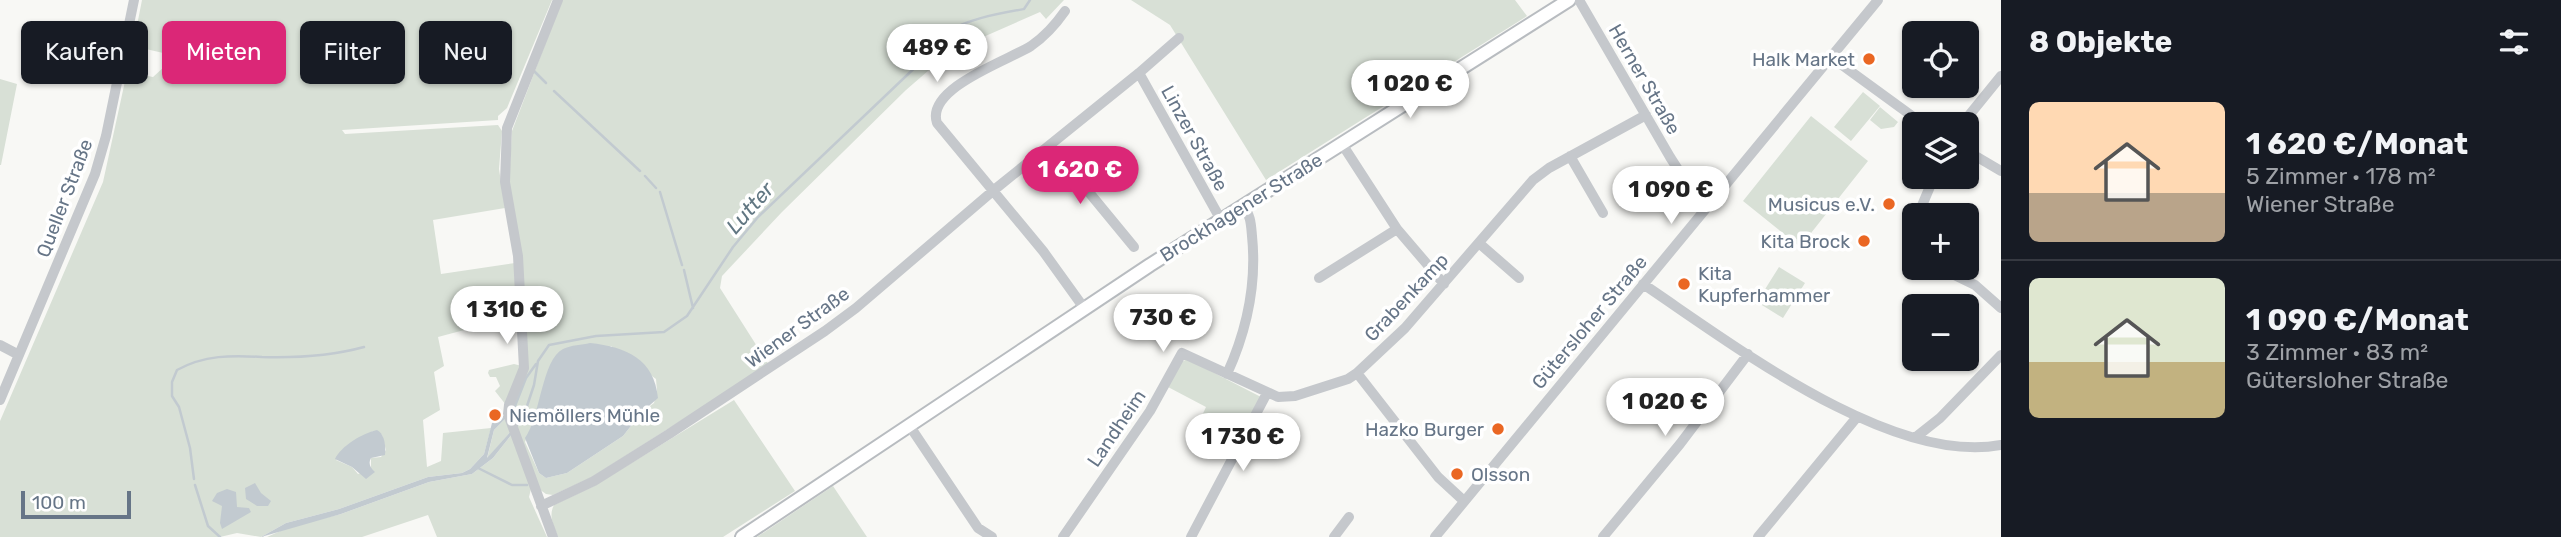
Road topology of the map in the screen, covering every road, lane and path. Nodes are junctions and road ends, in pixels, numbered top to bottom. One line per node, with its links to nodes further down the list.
1 (134, 0): 36 (street, Queller Straße)
2 (558, 0): 49 (street)
3 (1569, 0): 14 (main road, Brockhagener Straße)
4 (1579, 0): 13 (street, Herner Straße)
5 (1878, 0): 8 (street, Gütersloher Straße)
6 (1065, 11): 19 (street)
7 (1179, 38): 9 (street, Wiener Straße)
8 (1831, 57): 11 (street); 21 (street, Gütersloher Straße)
9 (1139, 73): 15 (street, Wiener Straße); 23 (street, Linzer Straße)
10 (2001, 76): 12 (street)
11 (1907, 112)
12 (1972, 112)
13 (1646, 115): 16 (street, Grabenkamp); 21 (street, Herner Straße)
14 (1342, 144): 20 (main road, Brockhagener Straße); 24 (street)
15 (1050, 145): 19 (street, Wiener Straße); 26 (street)
16 (1570, 156): 22 (street); 25 (street, Grabenkamp)
17 (1979, 158): 18 (street)
18 (2001, 172)
19 (994, 190): 32 (street); 49 (street, Wiener Straße)
20 (1243, 205): 23 (main road, Brockhagener Straße); 39 (street)
21 (1704, 210): 31 (street, Gütersloher Straße)
22 (1603, 213)
23 (1221, 220): 32 (main road, Brockhagener Straße)
24 (1397, 229): 27 (street); 30 (street)
25 (1480, 243): 28 (street); 30 (street, Grabenkamp)
26 (1134, 247)
27 (1319, 278)
28 (1519, 278)
29 (1965, 280): 33 (street)
30 (1444, 284): 38 (street, Grabenkamp)
31 (1643, 284): 35 (street); 48 (street, Gütersloher Straße)
32 (1084, 308): 44 (main road, Brockhagener Straße)
33 (2001, 308)
34 (0, 345): 36 (street)
35 (1748, 354): 42 (street); 58 (street)
36 (19, 355): 41 (street, Queller Straße)
37 (2001, 355): 43 (street)
38 (1357, 373): 40 (street, Landheim); 48 (street)
39 (1227, 374): 40 (street, Landheim); 54 (street, Landheim)
40 (1267, 393): 55 (street)
41 (0, 400)
42 (1857, 416): 45 (street); 59 (street)
43 (1940, 418): 45 (street); 46 (street)
44 (909, 425): 52 (main road, Brockhagener Straße); 53 (street)
45 (1916, 437): 46 (street)
46 (1938, 444): 47 (street)
47 (2001, 445)
48 (1464, 501): 57 (street, Gütersloher Straße)
49 (541, 506): 51 (street)
50 (1349, 517): 56 (street)
51 (553, 537)
52 (742, 537)
53 (992, 537)
54 (1063, 537)
55 (1191, 537)
56 (1334, 537)
57 (1435, 537)
58 (1603, 537)
59 (1758, 537)

